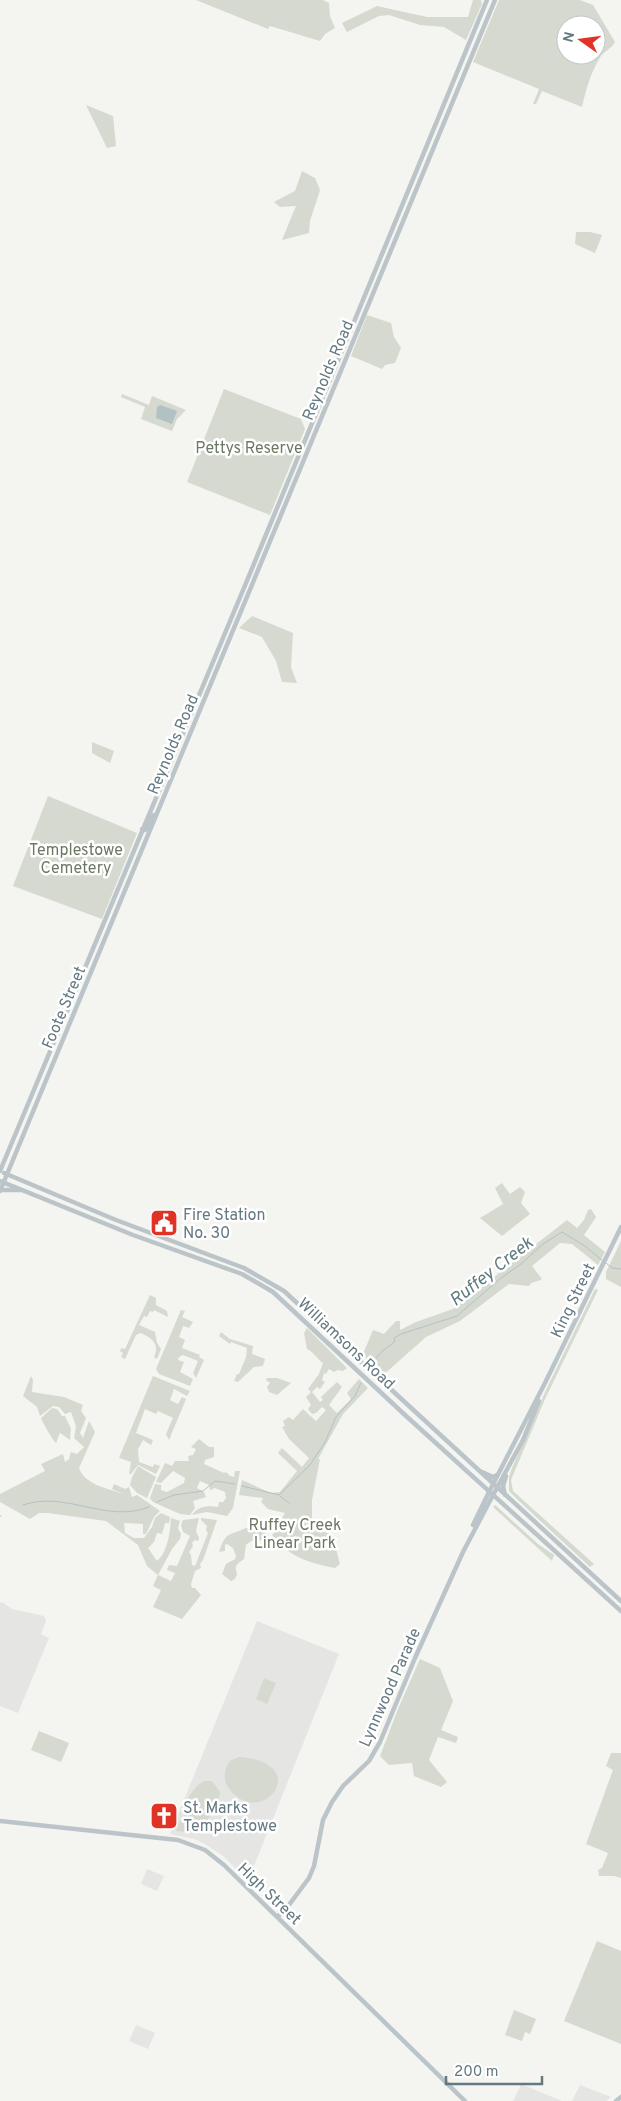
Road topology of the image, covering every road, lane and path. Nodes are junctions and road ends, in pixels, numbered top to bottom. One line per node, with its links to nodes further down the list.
1 (487, 0): 3 (main road, Reynolds Road)
2 (494, 0): 4 (main road, Reynolds Road)
3 (445, 100): 4 (main road); 5 (main road, Reynolds Road)
4 (452, 102): 6 (main road, Reynolds Road)
5 (312, 420): 6 (main road); 7 (main road, Reynolds Road)
6 (319, 423): 8 (main road, Reynolds Road)
7 (157, 794): 8 (main road); 10 (main road, Reynolds Road)
8 (164, 797): 9 (main road, Reynolds Road)
9 (157, 812): 10 (main road); 11 (main road, Reynolds Road)
10 (142, 829): 12 (main road, Foote Street)
11 (148, 832): 13 (main road, Foote Street)
12 (77, 986): 13 (main road); 14 (main road, Foote Street)
13 (84, 989): 15 (main road, Foote Street)
14 (20, 1122): 15 (main road); 16 (main road, Foote Street)
15 (26, 1125): 18 (main road, Foote Street)
16 (2, 1162): 17 (main road, Foote Street)
17 (0, 1171): 18 (main road, Williamsons Road)
18 (6, 1175): 19 (main road, Foote Street); 23 (main road, Williamsons Road)
19 (2, 1182): 20 (main road, Williamsons Road); 21 (main road, Foote Street)
20 (22, 1190): 21 (main road); 24 (main road, Williamsons Road)
21 (0, 1191)
22 (621, 1227): 25 (main road, King Street)
23 (172, 1241): 24 (main road); 27 (main road, Williamsons Road)
24 (170, 1248): 30 (main road, Williamsons Road)
25 (545, 1383): 26 (main road, King Street); 28 (main road, King Street)
26 (510, 1463): 29 (main road, King Street); 31 (main road)
27 (476, 1469): 28 (main road); 29 (main road, Williamsons Road)
28 (498, 1475): 29 (main road, King Street)
29 (495, 1486): 30 (main road, King Street); 31 (main road, Williamsons Road)
30 (491, 1493): 33 (main road, Williamsons Road); 35 (main road, Lynnwood Parade)
31 (505, 1495): 32 (main road, Williamsons Road)
32 (621, 1602)
33 (621, 1610)
34 (0, 1821): 35 (main road, High Street)
35 (277, 1917): 37 (main road, High Street)
36 (621, 2097): 38 (main road)
37 (465, 2101)
38 (616, 2101)

